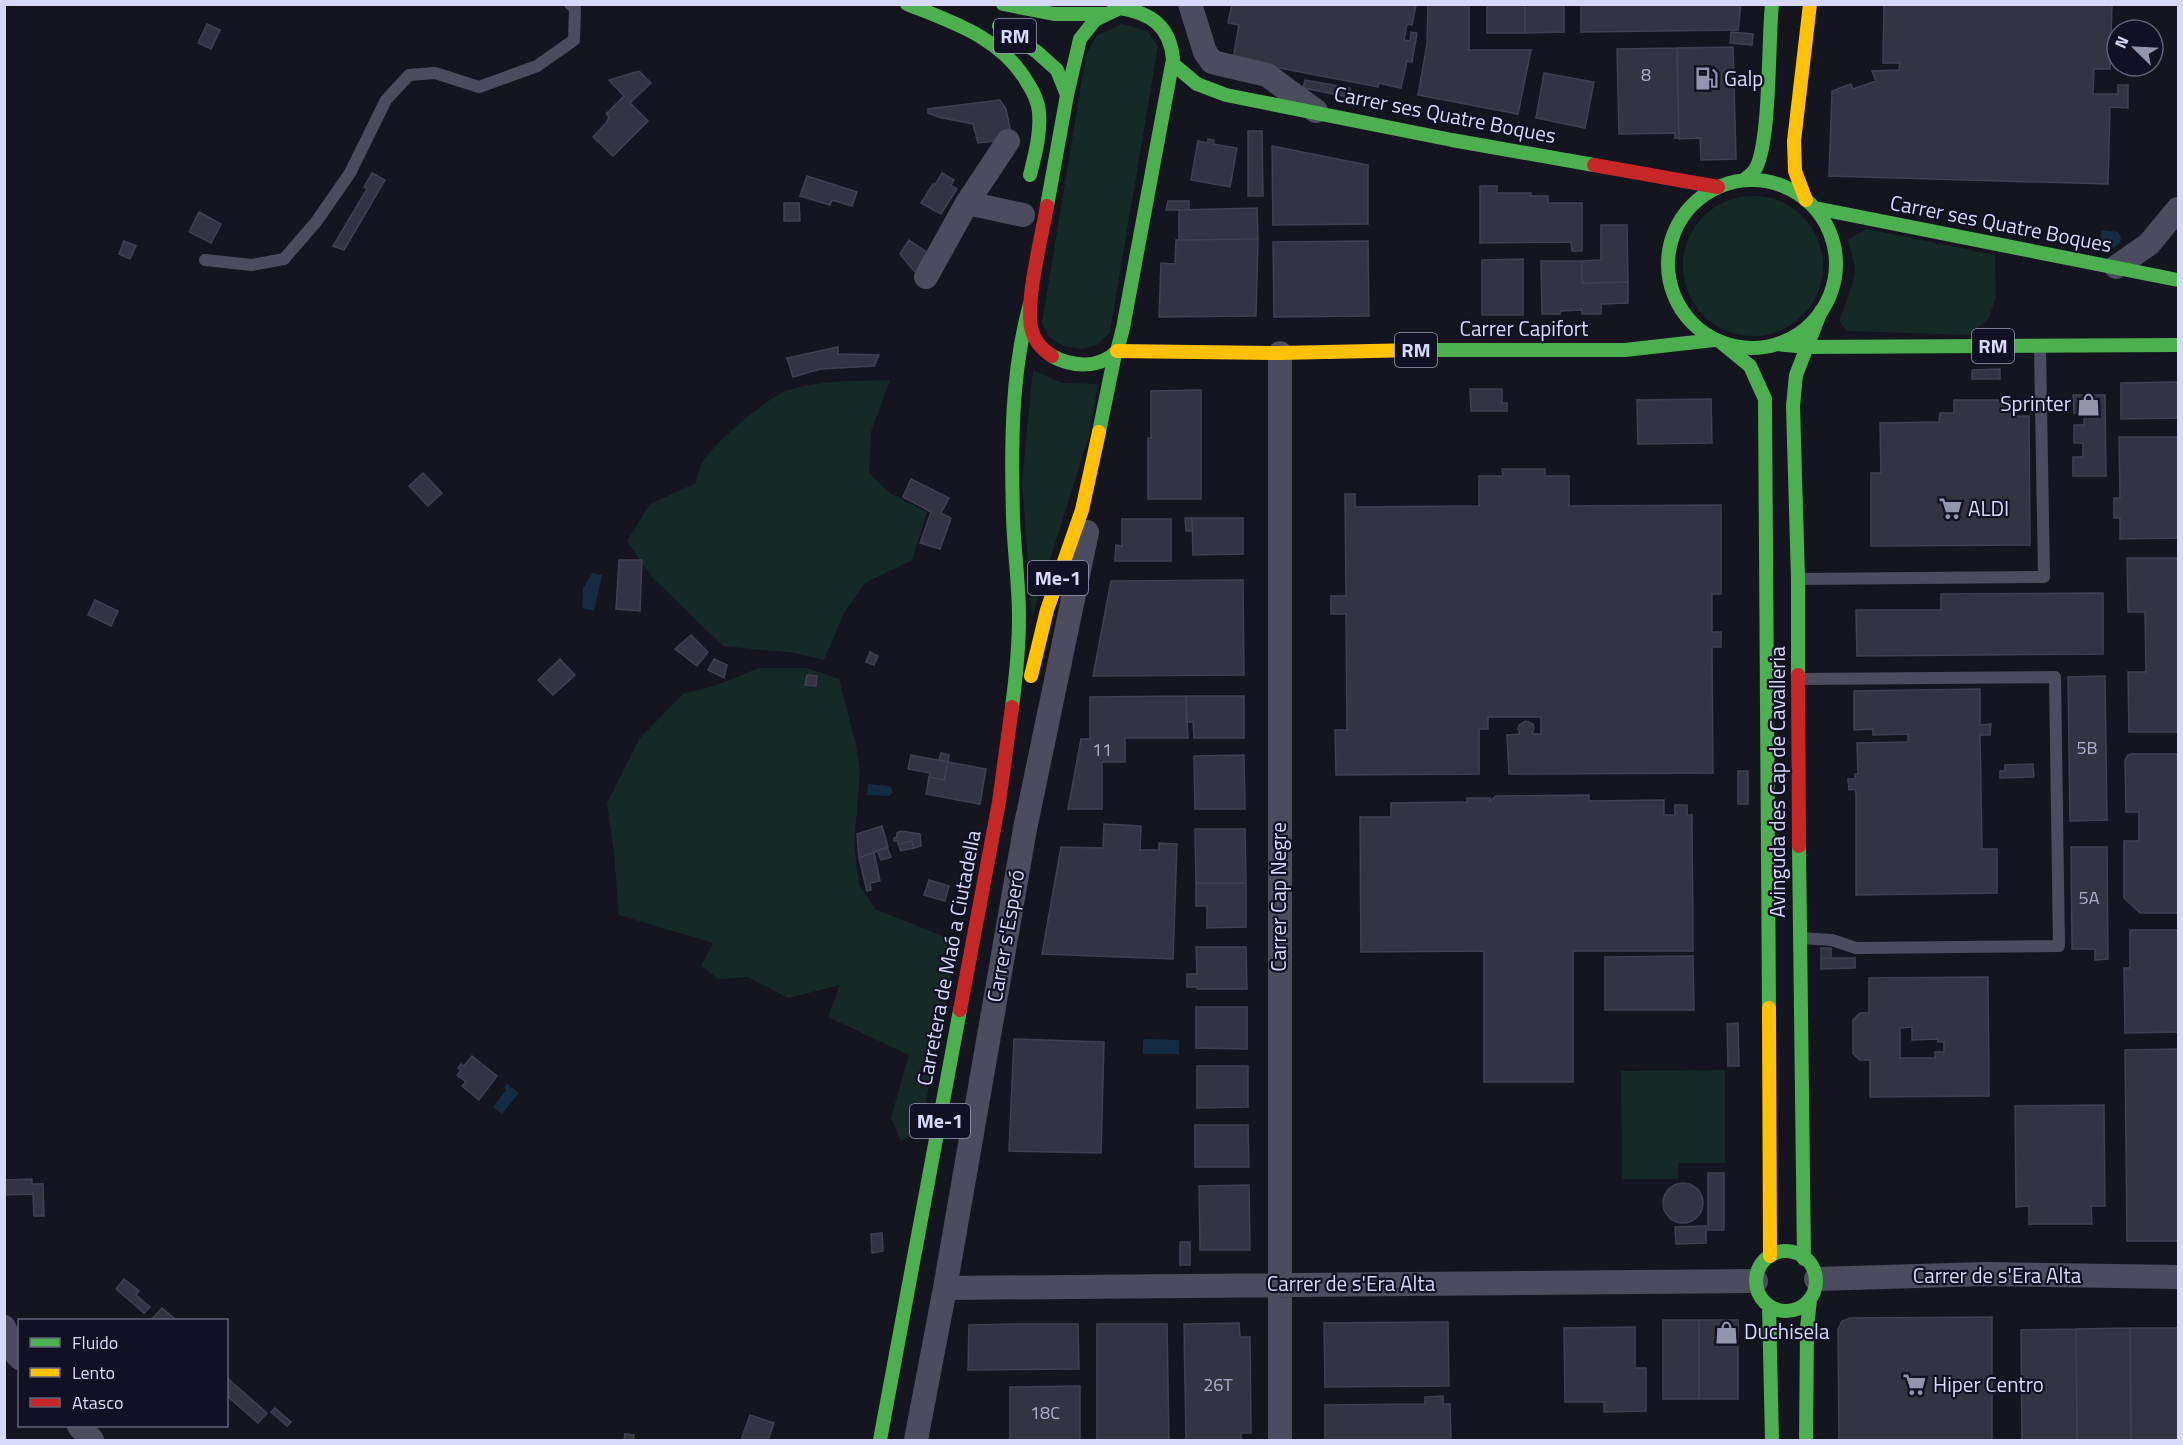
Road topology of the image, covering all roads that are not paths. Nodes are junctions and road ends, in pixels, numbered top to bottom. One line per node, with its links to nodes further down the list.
1 (570, 4): 22 (lane)
2 (907, 4): 16 (main road, RM)
3 (941, 4): 12 (main road, RM)
4 (1003, 4): 8 (main road, RM)
5 (1190, 4): 13 (street)
6 (1772, 4): 15 (main road)
7 (1810, 4): 19 (main road)
8 (1109, 10): 10 (main road, RM); 12 (main road, RM)
9 (1165, 12): 10 (main road)
10 (1171, 43): 11 (main road, RM)
11 (1173, 64): 13 (main road, Carrer ses Quatre Boques / RM); 33 (main road, RM)
12 (1067, 95): 26 (main road, RM)
13 (1318, 112): 17 (main road, Carrer ses Quatre Boques / RM)
14 (1008, 141): 18 (street)
15 (1744, 180): 17 (main road, RM); 19 (main road, RM)
16 (1029, 184)
17 (1718, 187): 28 (main road, RM)
18 (967, 203): 21 (street); 24 (street)
19 (1810, 204): 23 (main road, Carrer ses Quatre Boques / RM); 27 (main road, RM)
20 (2178, 209): 23 (street)
21 (1023, 215)
22 (205, 260)
23 (2116, 267): 25 (main road, Carrer ses Quatre Boques / RM)
24 (926, 277)
25 (2178, 280)
26 (1030, 304): 33 (main road, RM); 37 (main road, Carretera de Maó a Ciutadella / Me-1)
27 (1821, 311): 29 (main road, RM); 31 (main road, Avinguda des Cap de Cavalleria)
28 (1718, 342): 29 (main road, RM); 34 (main road, Carrer Capifort / RM); 42 (main road, Avinguda des Cap de Cavalleria)
29 (1777, 344): 31 (main road, RM)
30 (2178, 345): 32 (main road, RM)
31 (1807, 347): 32 (main road, RM); 38 (main road, Avinguda des Cap de Cavalleria)
32 (2040, 347): 38 (lane)
33 (1116, 352): 34 (main road, Carrer Capifort / RM); 36 (main road, Carretera de Maó a Ciutadella / Me-1)
34 (1280, 353): 46 (street, Carrer Cap Negre)
35 (1003, 378): 37 (main road)
36 (1099, 433): 40 (main road, Carretera de Maó a Ciutadella / Me-1); 47 (street, Carrer s'Esperó)
37 (1013, 516): 40 (main road, Carretera de Maó a Ciutadella / Me-1)
38 (1798, 579): 39 (main road, Avinguda des Cap de Cavalleria)
39 (1798, 679): 41 (main road, Avinguda des Cap de Cavalleria); 41 (lane)
40 (999, 802): 54 (main road, Carretera de Maó a Ciutadella / Me-1)
41 (1799, 938): 43 (main road, Avinguda des Cap de Cavalleria)
42 (1770, 1256): 43 (main road); 45 (main road)
43 (1804, 1258): 48 (main road)
44 (2178, 1277): 48 (street, Carrer de s'Era Alta)
45 (1756, 1281): 46 (street, Carrer de s'Era Alta); 49 (main road)
46 (1279, 1284): 47 (street, Carrer de s'Era Alta); 56 (street, Carrer Cap Negre)
47 (945, 1288): 55 (street, Carrer s'Esperó)
48 (1813, 1290): 49 (main road); 58 (main road)
49 (1769, 1306): 57 (main road)
50 (4, 1327): 51 (street)
51 (18, 1354)
52 (81, 1427): 53 (street)
53 (92, 1440)
54 (880, 1440)
55 (916, 1440)
56 (1280, 1440)
57 (1772, 1440)
58 (1806, 1440)

